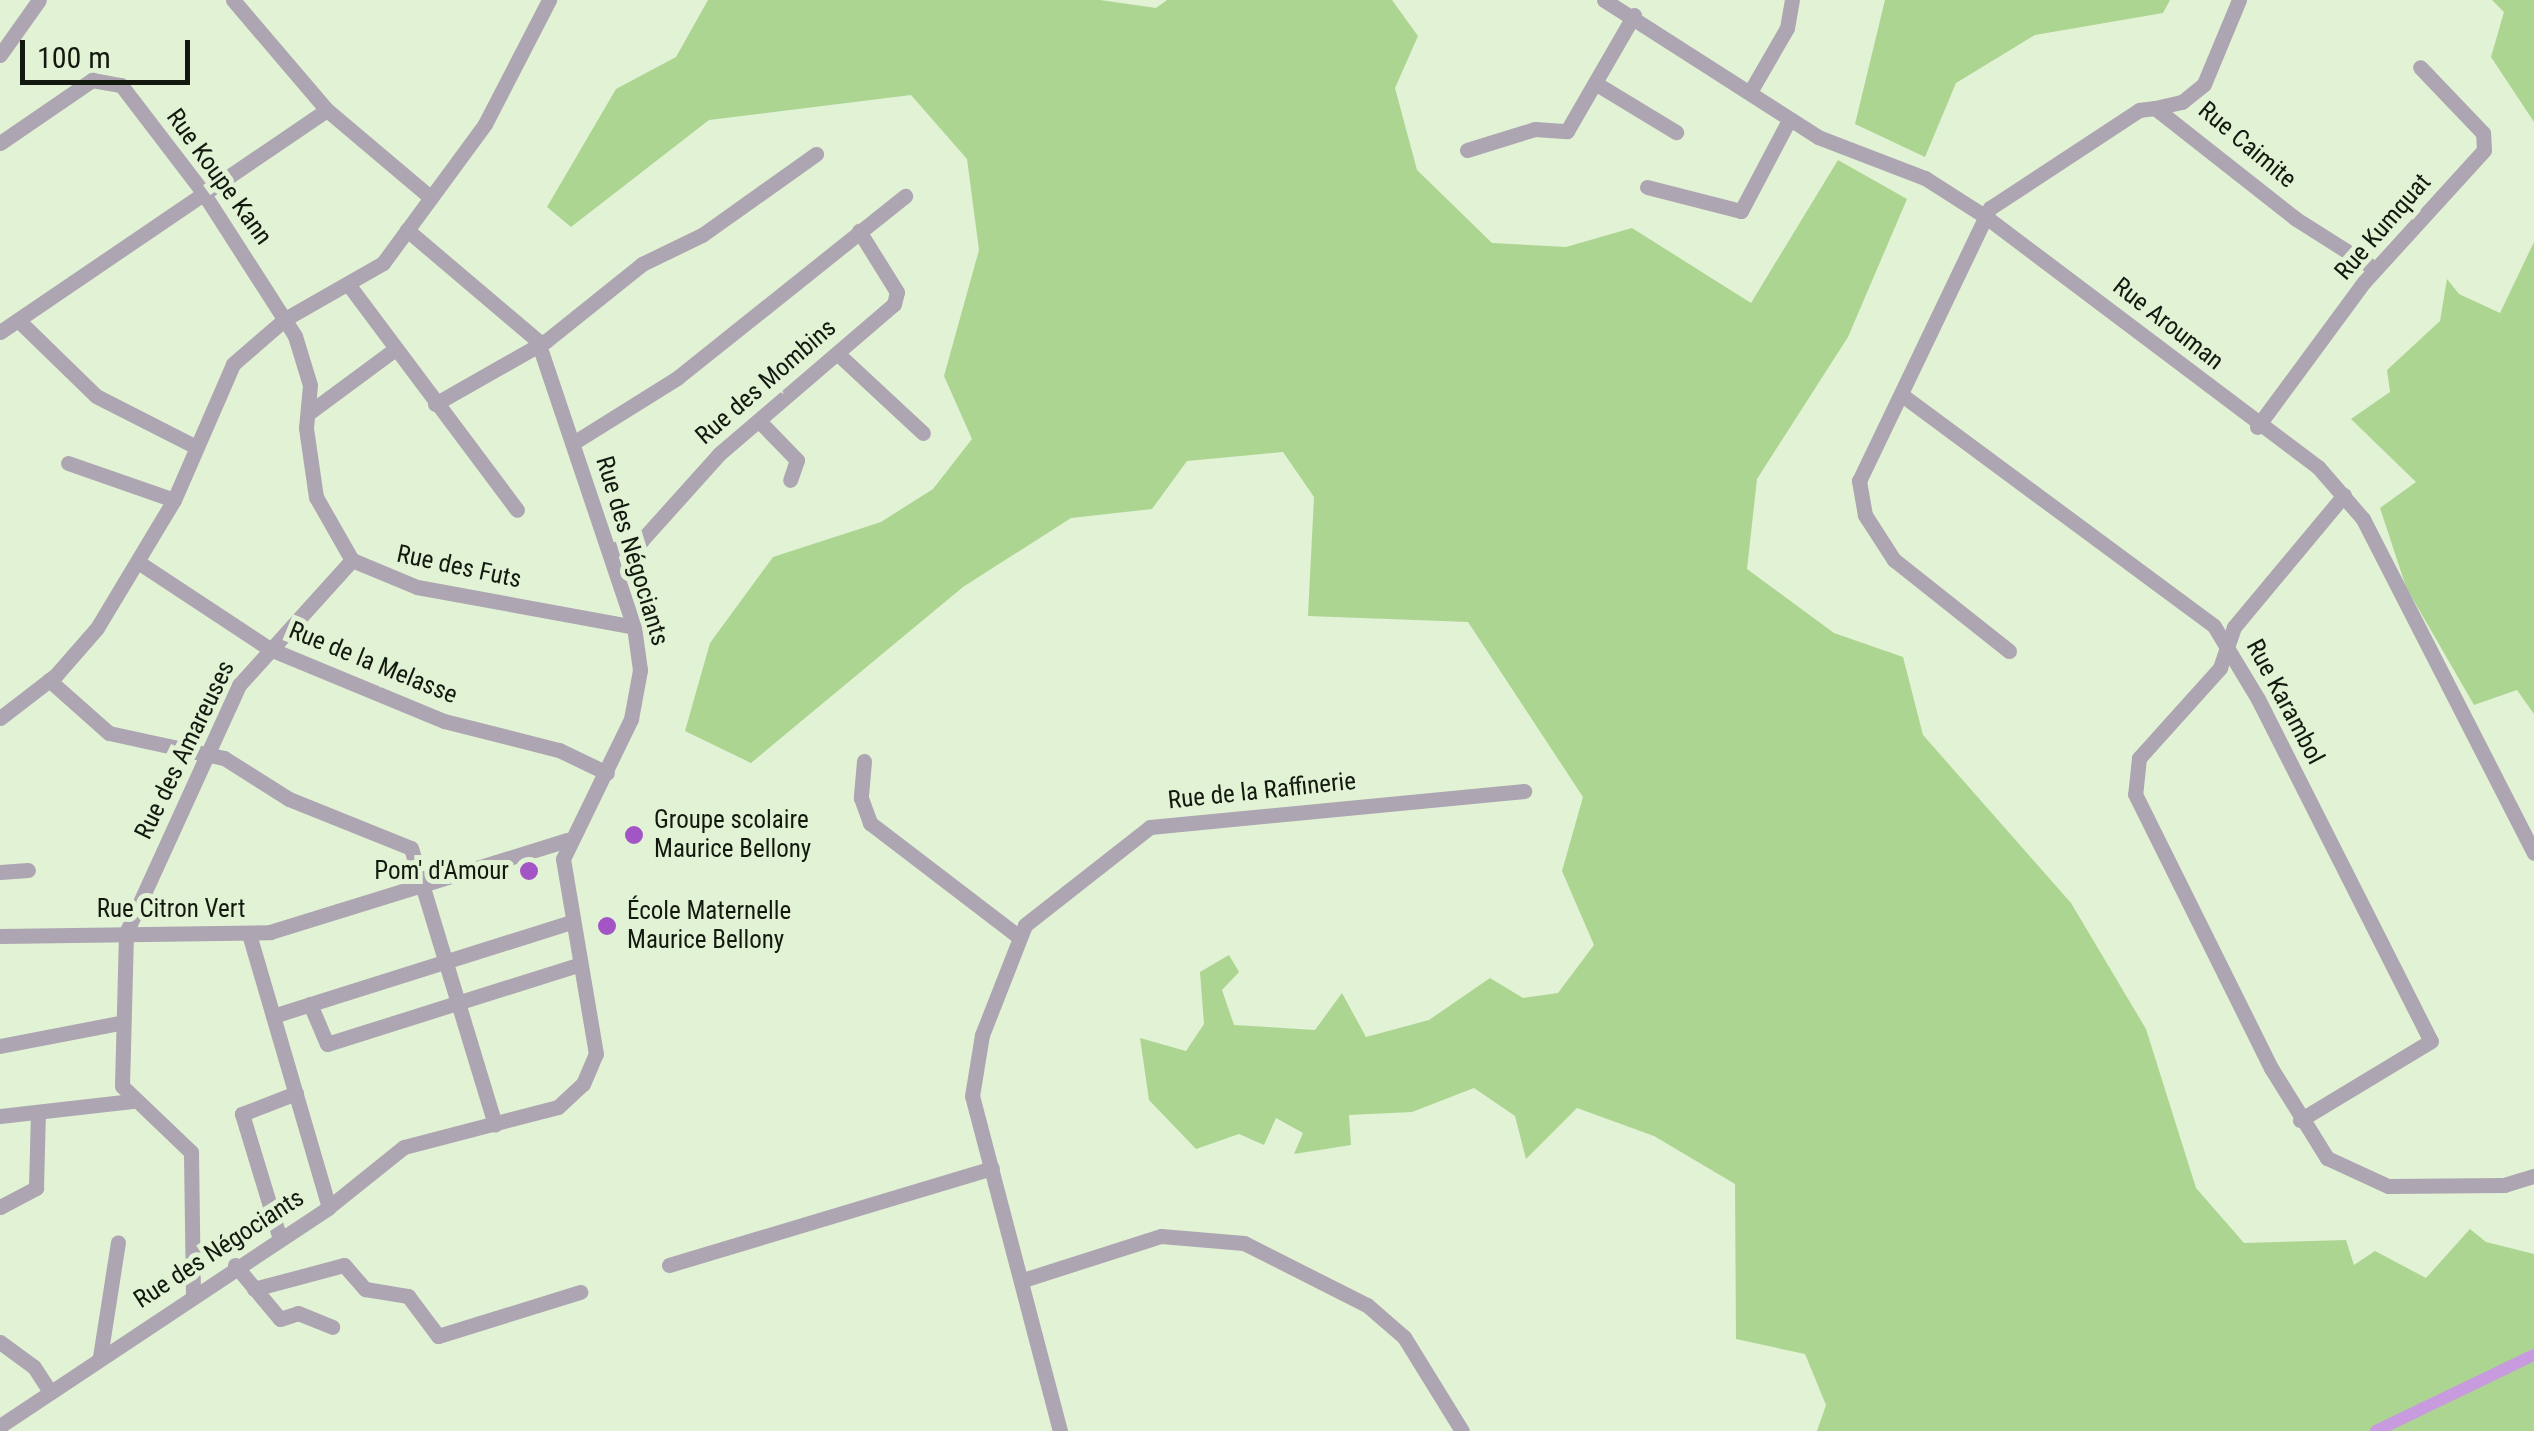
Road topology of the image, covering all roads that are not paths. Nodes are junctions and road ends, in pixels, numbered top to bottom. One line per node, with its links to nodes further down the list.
1 (39, 0): 8 (street)
2 (234, 0): 13 (street)
3 (549, 0): 22 (street)
4 (1604, 0): 7 (street, Rue Arouman)
5 (1792, 0): 11 (street)
6 (2240, 0): 12 (street)
7 (1634, 14): 10 (street); 11 (street, Rue Arouman)
8 (0, 55)
9 (2420, 68): 26 (street, Rue Kumquat)
10 (1595, 83): 15 (street); 17 (street)
11 (1750, 92): 14 (street, Rue Arouman)
12 (2155, 108): 23 (street); 26 (street, Rue Caimite)
13 (326, 110): 20 (street); 22 (street)
14 (1789, 120): 19 (street); 23 (street, Rue Arouman)
15 (1676, 132)
16 (0, 143): 20 (street, Rue Koupe Kann)
17 (1467, 150)
18 (816, 154): 31 (street)
19 (1648, 186)
20 (202, 190): 28 (street, Rue Koupe Kann); 29 (street)
21 (905, 196): 25 (street)
22 (431, 198): 24 (street)
23 (1986, 216): 34 (street); 38 (street, Rue Arouman)
24 (407, 230): 27 (street); 31 (street, Rue des Négociants)
25 (860, 231): 33 (street, Rue des Mombins); 40 (street)
26 (2375, 270): 38 (street, Rue Kumquat)
27 (348, 284): 28 (street); 32 (street)
28 (284, 319): 36 (street); 41 (street)
29 (19, 321): 30 (street); 41 (street)
30 (0, 332)
31 (540, 344): 35 (street); 40 (street, Rue des Négociants)
32 (395, 349): 35 (street); 36 (street)
33 (838, 354): 37 (street, Rue des Mombins); 39 (street)
34 (1902, 395): 51 (street, Rue Karambol); 53 (street)
35 (435, 404): 46 (street)
36 (310, 412): 48 (street)
37 (760, 422): 43 (street); 47 (street, Rue des Mombins)
38 (2257, 427): 44 (street, Rue Arouman)
39 (923, 434)
40 (573, 443): 47 (street, Rue des Négociants)
41 (194, 446): 45 (street)
42 (68, 463): 45 (street)
43 (790, 480)
44 (2344, 495): 51 (street); 61 (street, Rue Arouman)
45 (174, 500): 49 (street)
46 (518, 510)
47 (609, 550): 50 (street, Rue des Négociants)
48 (352, 560): 50 (street, Rue des Futs); 52 (street, Rue des Amareuses)
49 (138, 562): 52 (street, Rue de la Melasse); 54 (street)
50 (634, 627): 58 (street, Rue des Négociants)
51 (2226, 642): 81 (street); 81 (street, Rue Karambol)
52 (270, 649): 56 (street, Rue des Amareuses); 58 (street, Rue de la Melasse)
53 (2009, 651)
54 (49, 680): 55 (street); 56 (street)
55 (0, 717)
56 (208, 753): 64 (street); 66 (street, Rue des Amareuses)
57 (864, 762): 69 (street)
58 (606, 773): 60 (street, Rue des Négociants)
59 (1524, 791): 69 (street, Rue de la Raffinerie)
60 (567, 840): 64 (street, Rue Citron Vert); 65 (street, Rue des Négociants)
61 (2534, 853)
62 (28, 870): 63 (street)
63 (0, 872)
64 (427, 884): 67 (street, Rue Citron Vert); 70 (street)
65 (568, 923): 70 (street); 71 (street, Rue des Négociants)
66 (126, 933): 67 (street, Rue Citron Vert); 68 (street, Rue Citron Vert); 75 (street)
67 (249, 934): 74 (street)
68 (0, 936)
69 (1018, 936): 83 (street, Rue de la Raffinerie)
70 (451, 960): 72 (street); 73 (street)
71 (580, 964): 72 (street); 82 (street, Rue des Négociants)
72 (463, 1002): 73 (street); 82 (street)
73 (310, 1004): 74 (street)
74 (273, 1016): 77 (street)
75 (120, 1023): 76 (street); 78 (street)
76 (0, 1046)
77 (296, 1093): 85 (street); 87 (street)
78 (132, 1102): 79 (street); 94 (street)
79 (38, 1112): 80 (street); 86 (street)
80 (0, 1116)
81 (2300, 1120): 84 (street)
82 (495, 1125): 85 (street, Rue des Négociants)
83 (992, 1168): 90 (street); 91 (street, Rue de la Raffinerie)
84 (2534, 1176)
85 (329, 1207): 87 (street, Rue des Négociants)
86 (0, 1208)
87 (280, 1240): 89 (street, Rue des Négociants)
88 (118, 1242): 97 (street)
89 (234, 1265): 92 (street); 94 (street, Rue des Négociants)
90 (670, 1265)
91 (1023, 1280): 100 (street, Rue de la Raffinerie); 101 (street)
92 (254, 1289): 93 (street); 95 (street)
93 (580, 1292)
94 (194, 1296): 97 (street, Rue des Négociants)
95 (332, 1327)
96 (0, 1342): 98 (street)
97 (100, 1358): 98 (street, Rue des Négociants)
98 (50, 1392): 99 (street, Rue des Négociants)
99 (0, 1426)
100 (1060, 1431)
101 (1462, 1431)

